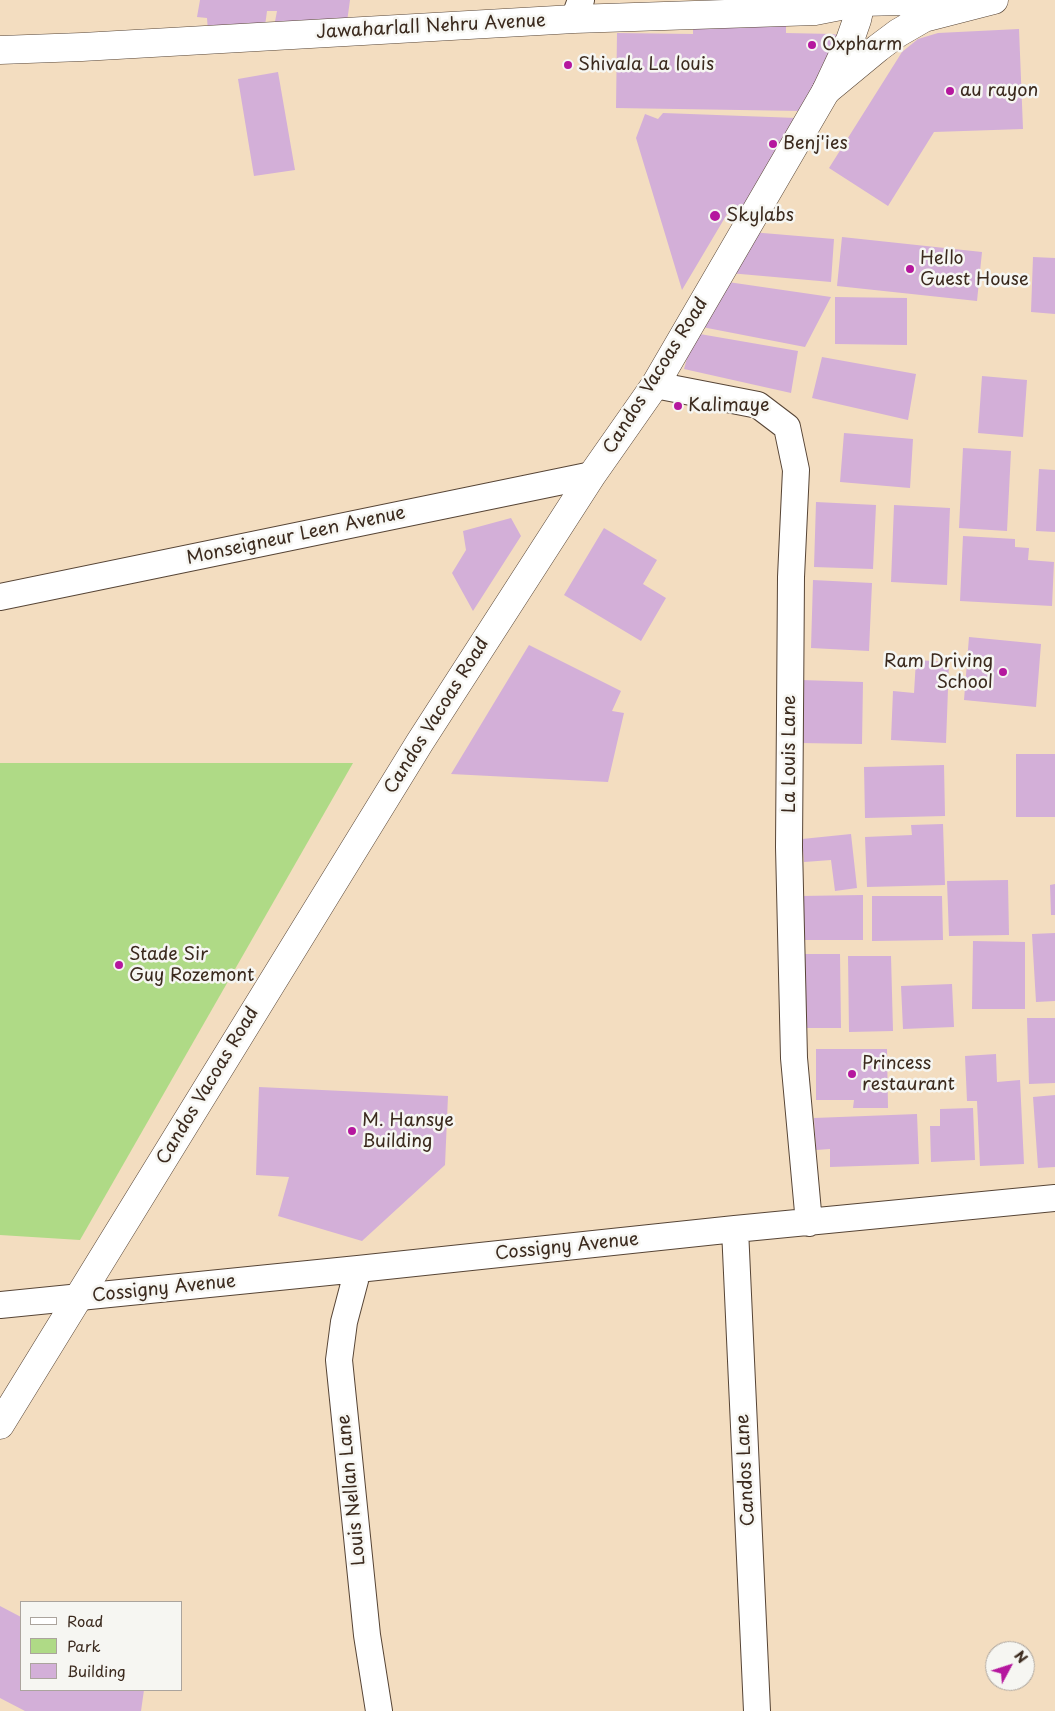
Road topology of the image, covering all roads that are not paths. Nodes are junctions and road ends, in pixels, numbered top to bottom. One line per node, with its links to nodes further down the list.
1 (946, 0): 3 (main road, Jawaharlall Nehru Avenue)
2 (994, 0): 6 (main road)
3 (859, 1): 4 (main road, Jawaharlall Nehru Avenue); 6 (main road, Candos Vacoas Road)
4 (577, 10): 5 (main road, Jawaharlall Nehru Avenue)
5 (0, 50)
6 (826, 91): 7 (main road, Candos Vacoas Road)
7 (655, 385): 8 (main road, Candos Vacoas Road); 11 (street, La Louis Lane)
8 (592, 475): 9 (street, Monseigneur Leen Avenue); 14 (main road, Candos Vacoas Road)
9 (0, 597)
10 (1055, 1198): 11 (street, Cossigny Avenue)
11 (809, 1222): 12 (street, Cossigny Avenue)
12 (735, 1229): 13 (street, Cossigny Avenue); 18 (street, Candos Lane)
13 (358, 1269): 14 (street, Cossigny Avenue); 17 (street, Louis Nellan Lane)
14 (80, 1297): 15 (street, Cossigny Avenue); 16 (main road, Candos Vacoas Road)
15 (0, 1305)
16 (1, 1422)
17 (379, 1711)
18 (758, 1711)

